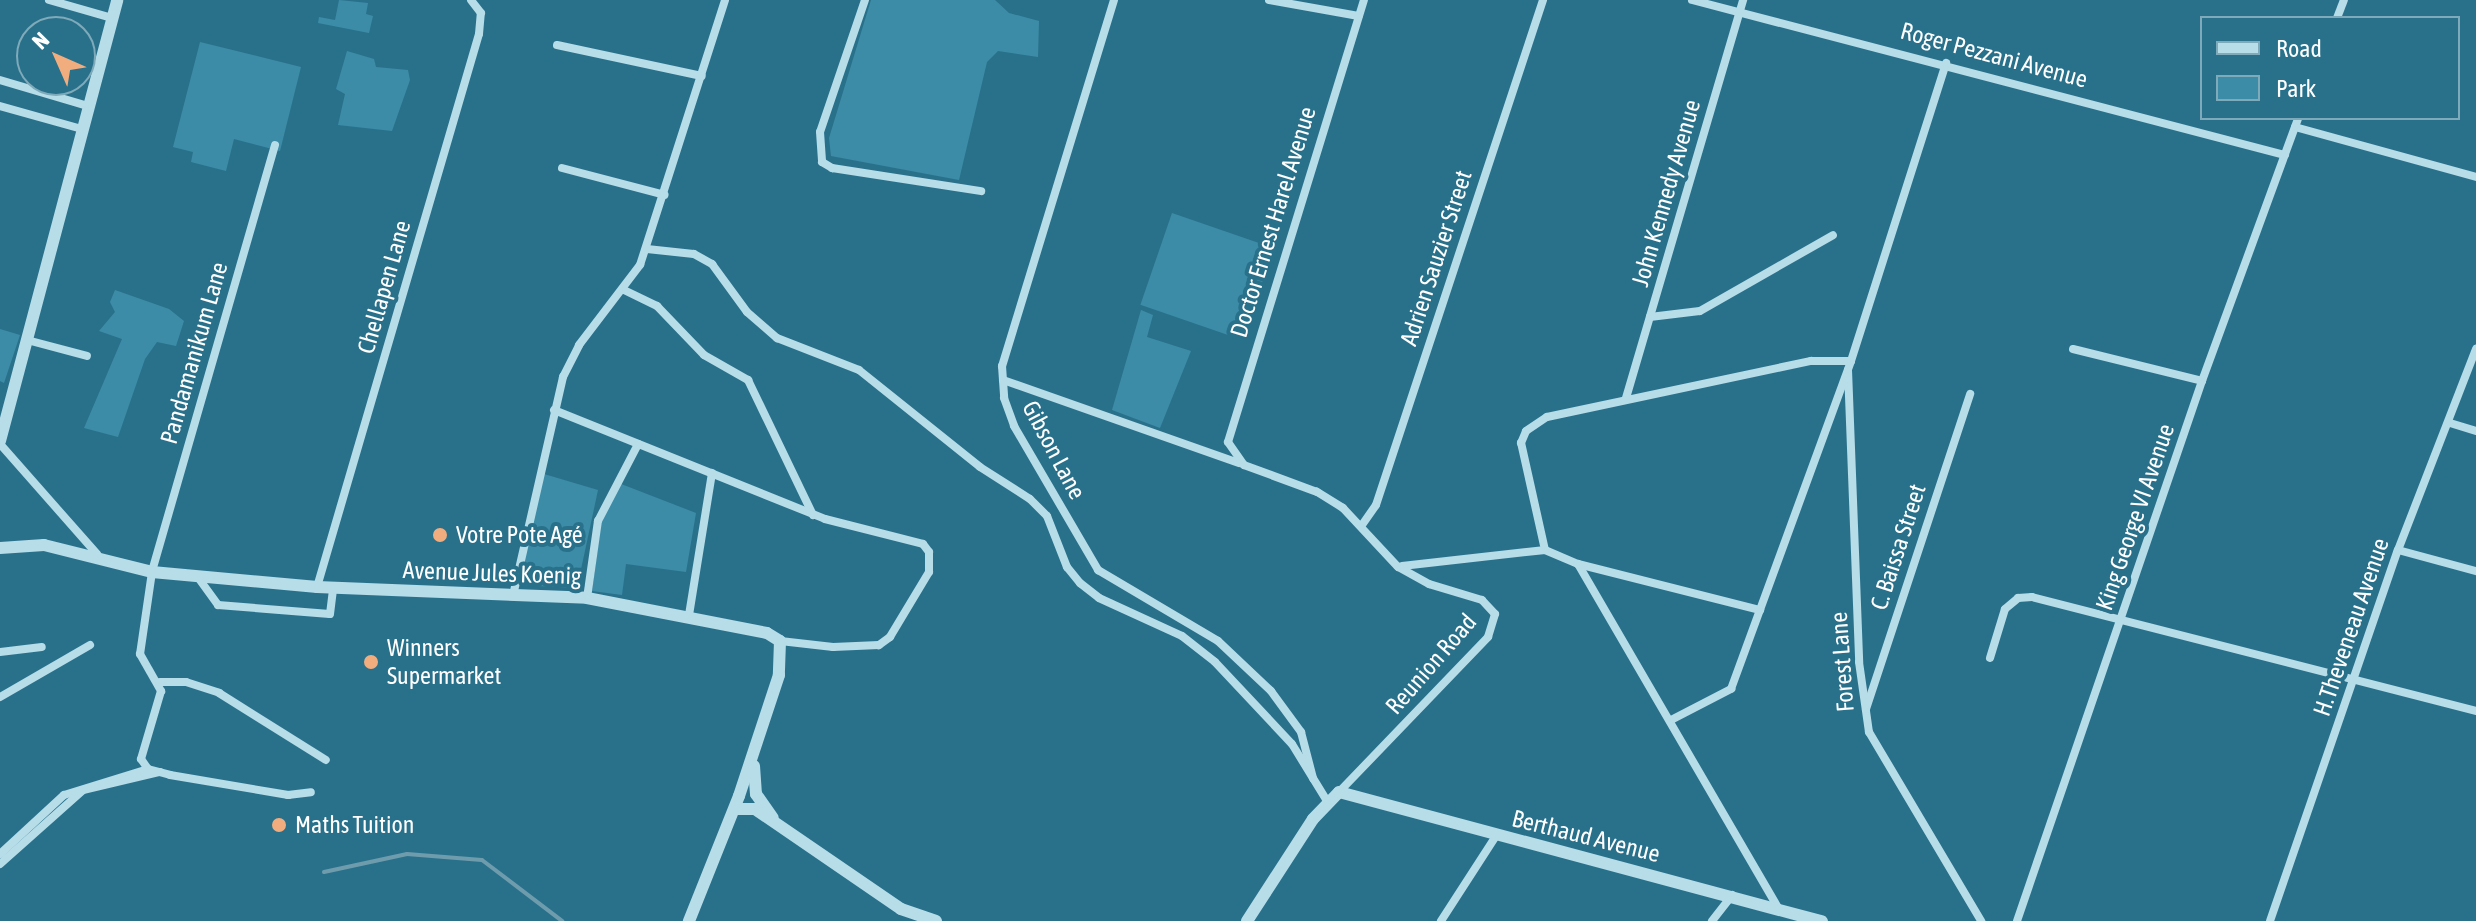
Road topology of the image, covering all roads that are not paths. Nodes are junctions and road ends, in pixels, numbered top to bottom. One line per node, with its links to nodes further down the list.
1 (49, 0): 14 (street)
2 (117, 0): 14 (street)
3 (471, 0): 61 (street, Chellapen Lane)
4 (725, 0): 17 (street)
5 (865, 0): 27 (street)
6 (1114, 0): 38 (street, Gibson Lane)
7 (1269, 0): 13 (street)
8 (1364, 0): 13 (street, Doctor Ernest Harel Avenue)
9 (1543, 0): 51 (street, Adrien Sauzier Street)
10 (1692, 0): 12 (street, Roger Pezzani Avenue)
11 (1743, 0): 12 (street, John Kennedy Avenue)
12 (1740, 12): 16 (street, Roger Pezzani Avenue); 32 (street, John Kennedy Avenue)
13 (1359, 16): 47 (street, Doctor Ernest Harel Avenue)
14 (112, 18): 20 (street)
15 (557, 45): 17 (street)
16 (1946, 63): 24 (street, Roger Pezzani Avenue); 37 (street)
17 (702, 76): 28 (street)
18 (0, 80): 20 (street)
19 (0, 106): 22 (street)
20 (88, 106): 22 (street)
21 (2297, 122): 24 (street, King George VI Avenue); 26 (street)
22 (82, 129): 33 (street)
23 (275, 145): 59 (street, Pandamanikum Lane)
24 (2285, 155): 39 (street, King George VI Avenue)
25 (562, 168): 28 (street)
26 (2476, 177)
27 (981, 191)
28 (665, 195): 30 (street)
29 (1833, 235): 32 (street)
30 (647, 249): 31 (street); 83 (street)
31 (624, 290): 42 (street); 50 (street)
32 (1650, 317): 41 (street, John Kennedy Avenue)
33 (27, 340): 36 (street); 45 (street)
34 (2073, 349): 39 (street)
35 (2476, 349): 43 (street, H.Theveneau Avenue)
36 (87, 356)
37 (1849, 365): 41 (street); 65 (street); 77 (street, Forest Lane)
38 (1003, 380): 48 (street); 83 (street, Gibson Lane)
39 (2202, 381): 67 (street, King George VI Avenue)
40 (1970, 394): 77 (street, C. Baissa Street)
41 (1626, 398): 53 (street)
42 (554, 410): 46 (street); 63 (street)
43 (2450, 423): 44 (street); 54 (street, H.Theveneau Avenue)
44 (2476, 431)
45 (0, 442): 55 (street)
46 (638, 444): 49 (street); 64 (street)
47 (1234, 455): 48 (street, Reunion Road)
48 (1244, 465): 51 (street, Reunion Road)
49 (712, 473): 50 (street); 66 (street)
50 (813, 515): 68 (street)
51 (1362, 525): 57 (street, Reunion Road)
52 (0, 548): 55 (street, Avenue Jules Koenig)
53 (1545, 550): 56 (street); 57 (street)
54 (2398, 550): 58 (street); 73 (street, H.Theveneau Avenue)
55 (97, 554): 59 (street, Avenue Jules Koenig)
56 (1578, 564): 65 (street); 78 (street)
57 (1398, 567): 85 (street, Reunion Road)
58 (2476, 571)
59 (152, 572): 60 (street, Avenue Jules Koenig); 74 (street, Pandamanikum Lane)
60 (197, 576): 61 (street, Avenue Jules Koenig); 62 (street)
61 (317, 587): 62 (street, Avenue Jules Koenig)
62 (333, 588): 63 (street, Avenue Jules Koenig)
63 (514, 591): 64 (street, Avenue Jules Koenig)
64 (587, 598): 66 (street, Avenue Jules Koenig)
65 (1760, 610): 78 (street)
66 (689, 615): 68 (street, Avenue Jules Koenig)
67 (2121, 620): 72 (street); 73 (street); 102 (street, King George VI Avenue)
68 (780, 641): 79 (street)
69 (90, 645): 75 (street)
70 (42, 647): 71 (street)
71 (0, 652)
72 (1990, 658)
73 (2353, 681): 76 (street); 103 (street, H.Theveneau Avenue)
74 (160, 682): 80 (street); 81 (street)
75 (0, 697)
76 (2476, 711)
77 (1865, 714): 101 (street, Forest Lane)
78 (1671, 720): 94 (street)
79 (754, 754): 86 (street); 88 (street)
80 (326, 760)
81 (148, 769): 82 (street); 91 (street)
82 (160, 772): 84 (street); 92 (street)
83 (1313, 778): 87 (street)
84 (311, 792)
85 (1339, 792): 87 (street); 90 (street, Berthaud Avenue)
86 (759, 799): 88 (street); 89 (street)
87 (1327, 801): 97 (street)
88 (737, 802): 89 (street); 95 (street)
89 (775, 821): 96 (street)
90 (1496, 836): 93 (street, Berthaud Avenue); 98 (street)
91 (0, 854)
92 (0, 864)
93 (1732, 895): 94 (street, Berthaud Avenue); 99 (street)
94 (1778, 907): 100 (street, Berthaud Avenue)
95 (689, 921)
96 (936, 921)
97 (1247, 921)
98 (1441, 921)
99 (1712, 921)
100 (1822, 921)
101 (1981, 921)
102 (2017, 921)
103 (2270, 921)

